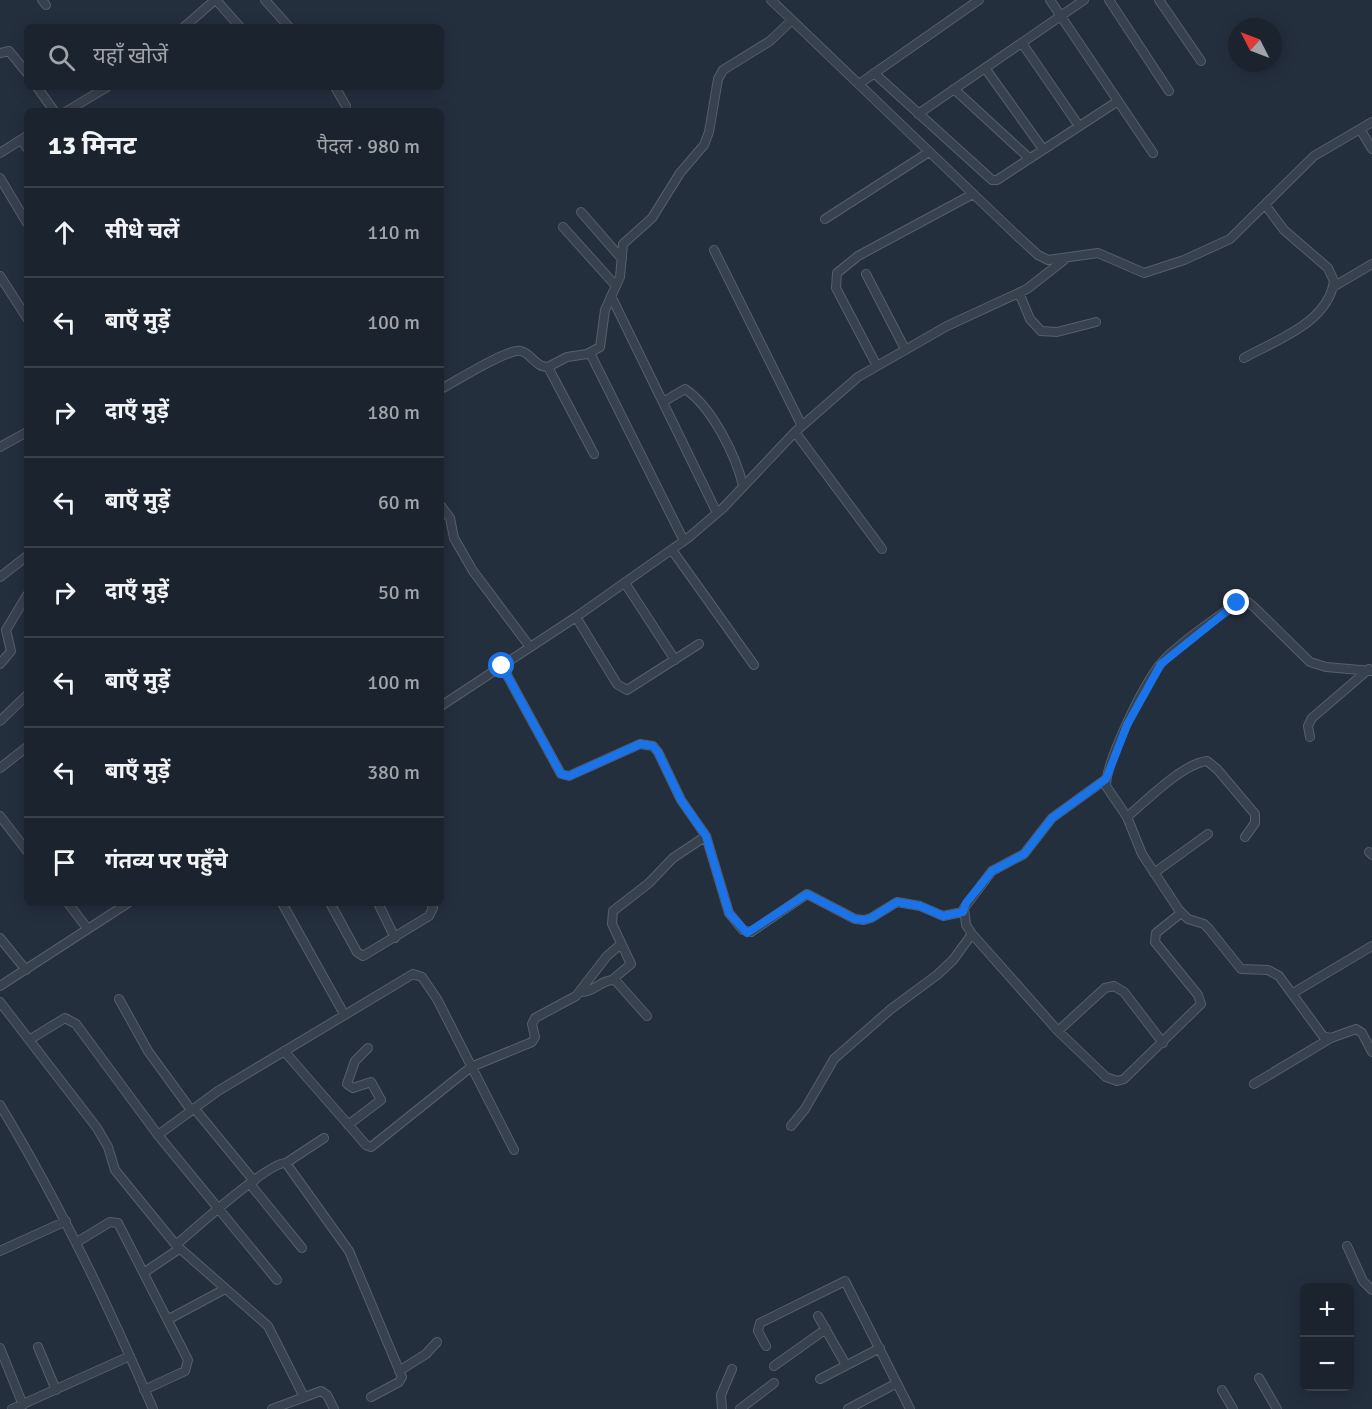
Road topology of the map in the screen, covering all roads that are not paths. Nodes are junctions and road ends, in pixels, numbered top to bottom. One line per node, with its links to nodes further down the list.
1 (216, 0): 11 (street); 12 (street)
2 (265, 0): 13 (street)
3 (980, 0): 19 (street)
4 (1050, 0): 9 (street)
5 (1084, 0): 9 (street)
6 (1109, 0): 25 (street)
7 (1159, 0): 16 (street)
8 (774, 1): 10 (street)
9 (1061, 16): 14 (street); 26 (street)
10 (792, 20): 20 (street); 49 (street)
11 (188, 24)
12 (237, 24)
13 (286, 24)
14 (1022, 43): 17 (street); 32 (street)
15 (0, 53): 18 (street)
16 (1202, 61)
17 (985, 68): 21 (street); 35 (street)
18 (24, 70)
19 (874, 73): 20 (street); 30 (street)
20 (859, 84): 37 (street)
21 (954, 89): 30 (street); 40 (street)
22 (39, 90): 28 (street)
23 (102, 90): 29 (street)
24 (337, 90): 27 (street)
25 (1169, 91)
26 (1118, 101): 32 (street); 39 (street)
27 (346, 106)
28 (52, 108)
29 (73, 108)
30 (918, 114): 40 (street)
31 (1372, 122): 33 (street)
32 (1079, 126): 35 (street)
33 (1360, 129): 36 (street); 43 (street)
34 (24, 138): 38 (street)
35 (1043, 149): 40 (street)
36 (1372, 149)
37 (929, 152): 42 (street); 46 (street)
38 (0, 153)
39 (1153, 153)
40 (1029, 159)
41 (0, 178): 45 (street)
42 (973, 194): 50 (street); 63 (street)
43 (1266, 206): 50 (street); 55 (street)
44 (581, 212): 49 (street)
45 (24, 218)
46 (825, 219)
47 (563, 227): 54 (street)
48 (714, 250): 67 (street)
49 (622, 259): 54 (street)
50 (1064, 260): 56 (street)
51 (1372, 264): 55 (street)
52 (866, 274): 60 (street)
53 (0, 276): 58 (street)
54 (616, 286): 57 (street)
55 (1333, 287): 62 (street)
56 (1019, 292): 59 (street); 60 (street)
57 (611, 296): 61 (street); 66 (street)
58 (24, 313)
59 (1096, 322)
60 (905, 349): 63 (street)
61 (590, 353): 64 (street); 75 (street)
62 (1244, 358)
63 (877, 366): 67 (street)
64 (549, 367): 65 (street); 71 (street)
65 (444, 387)
66 (663, 402): 72 (street); 74 (street)
67 (802, 426): 68 (street)
68 (795, 432): 72 (street); 76 (street)
69 (24, 434): 70 (street)
70 (0, 447)
71 (594, 454)
72 (743, 486): 74 (street)
73 (444, 510): 84 (street)
74 (717, 513): 75 (street)
75 (684, 541): 77 (street)
76 (882, 549)
77 (672, 550): 80 (street); 87 (street)
78 (24, 558): 79 (street)
79 (0, 577)
80 (625, 583): 82 (street); 85 (street)
81 (24, 601): 86 (street)
82 (576, 617): 84 (street); 85 (street)
83 (699, 644): 85 (street)
84 (531, 647): 88 (street)
85 (675, 660)
86 (0, 664)
87 (754, 665)
88 (502, 666): 91 (street); 101 (street)
89 (1371, 670): 93 (street); 96 (street)
90 (24, 697): 92 (street)
91 (444, 704)
92 (0, 721)
93 (1310, 737)
94 (24, 749): 95 (street)
95 (0, 768)
96 (1106, 779): 98 (street); 111 (street)
97 (0, 816): 99 (street)
98 (1126, 817): 102 (street); 104 (street)
99 (3, 827): 103 (street)
100 (1208, 834): 104 (street)
101 (706, 836): 111 (street); 117 (street)
102 (1245, 837)
103 (24, 848)
104 (1154, 873): 112 (street)
105 (70, 906): 113 (street)
106 (123, 906): 113 (street)
107 (284, 906): 126 (street)
108 (332, 906): 116 (street)
109 (379, 906): 116 (street)
110 (432, 906): 116 (street)
111 (963, 912): 114 (street)
112 (1181, 913): 123 (street); 131 (street)
113 (87, 928): 119 (street)
114 (972, 934): 128 (street); 140 (street)
115 (0, 938): 119 (street)
116 (395, 938)
117 (621, 944): 120 (street); 122 (street)
118 (1372, 946): 123 (street)
119 (27, 970): 121 (street)
120 (612, 980): 122 (street); 127 (street)
121 (0, 986)
122 (580, 992): 135 (street)
123 (1293, 993): 129 (street)
124 (119, 999): 138 (street)
125 (0, 1002): 130 (street)
126 (344, 1014): 133 (street); 135 (street)
127 (647, 1016)
128 (1058, 1031): 131 (street); 131 (street)
129 (1331, 1038): 134 (street); 136 (street)
130 (29, 1040): 141 (street); 150 (street)
131 (1163, 1043)
132 (368, 1048): 139 (street)
133 (284, 1051): 138 (street); 139 (street)
134 (1372, 1052)
135 (471, 1067): 139 (street); 143 (street)
136 (1254, 1084)
137 (0, 1105): 147 (street)
138 (192, 1109): 141 (street); 145 (street)
139 (348, 1125)
140 (790, 1126)
141 (158, 1135): 146 (street)
142 (324, 1138): 144 (street)
143 (514, 1150)
144 (286, 1163): 145 (street); 169 (street)
145 (252, 1182): 146 (street); 151 (street)
146 (218, 1209): 150 (street); 154 (street)
147 (66, 1221): 148 (street); 152 (street)
148 (77, 1242): 153 (street); 165 (street)
149 (1347, 1246): 156 (street)
150 (177, 1247): 153 (street); 155 (street)
151 (302, 1248)
152 (0, 1251)
153 (145, 1272): 158 (street)
154 (277, 1280)
155 (225, 1289): 158 (street); 177 (street)
156 (1372, 1290)
157 (818, 1316): 159 (street)
158 (169, 1319): 175 (street)
159 (826, 1329): 166 (street); 167 (street)
160 (437, 1342): 169 (street)
161 (766, 1346): 164 (street)
162 (38, 1347): 174 (street)
163 (0, 1348): 179 (street)
164 (880, 1348): 166 (street); 173 (street)
165 (130, 1356): 174 (street); 175 (street)
166 (846, 1365): 171 (street)
167 (774, 1366)
168 (732, 1369): 185 (street)
169 (399, 1371): 178 (street)
170 (1259, 1378): 190 (street)
171 (820, 1379)
172 (774, 1383): 186 (street)
173 (897, 1383): 187 (street); 188 (street)
174 (56, 1390): 179 (street)
175 (144, 1390): 182 (street)
176 (1222, 1390): 189 (street)
177 (304, 1397): 180 (street); 184 (street)
178 (371, 1397)
179 (23, 1405): 181 (street)
180 (288, 1406): 183 (street)
181 (12, 1409)
182 (153, 1409)
183 (272, 1409)
184 (334, 1409)
185 (722, 1409)
186 (740, 1409)
187 (848, 1409)
188 (910, 1409)
189 (1233, 1409)
190 (1277, 1409)

